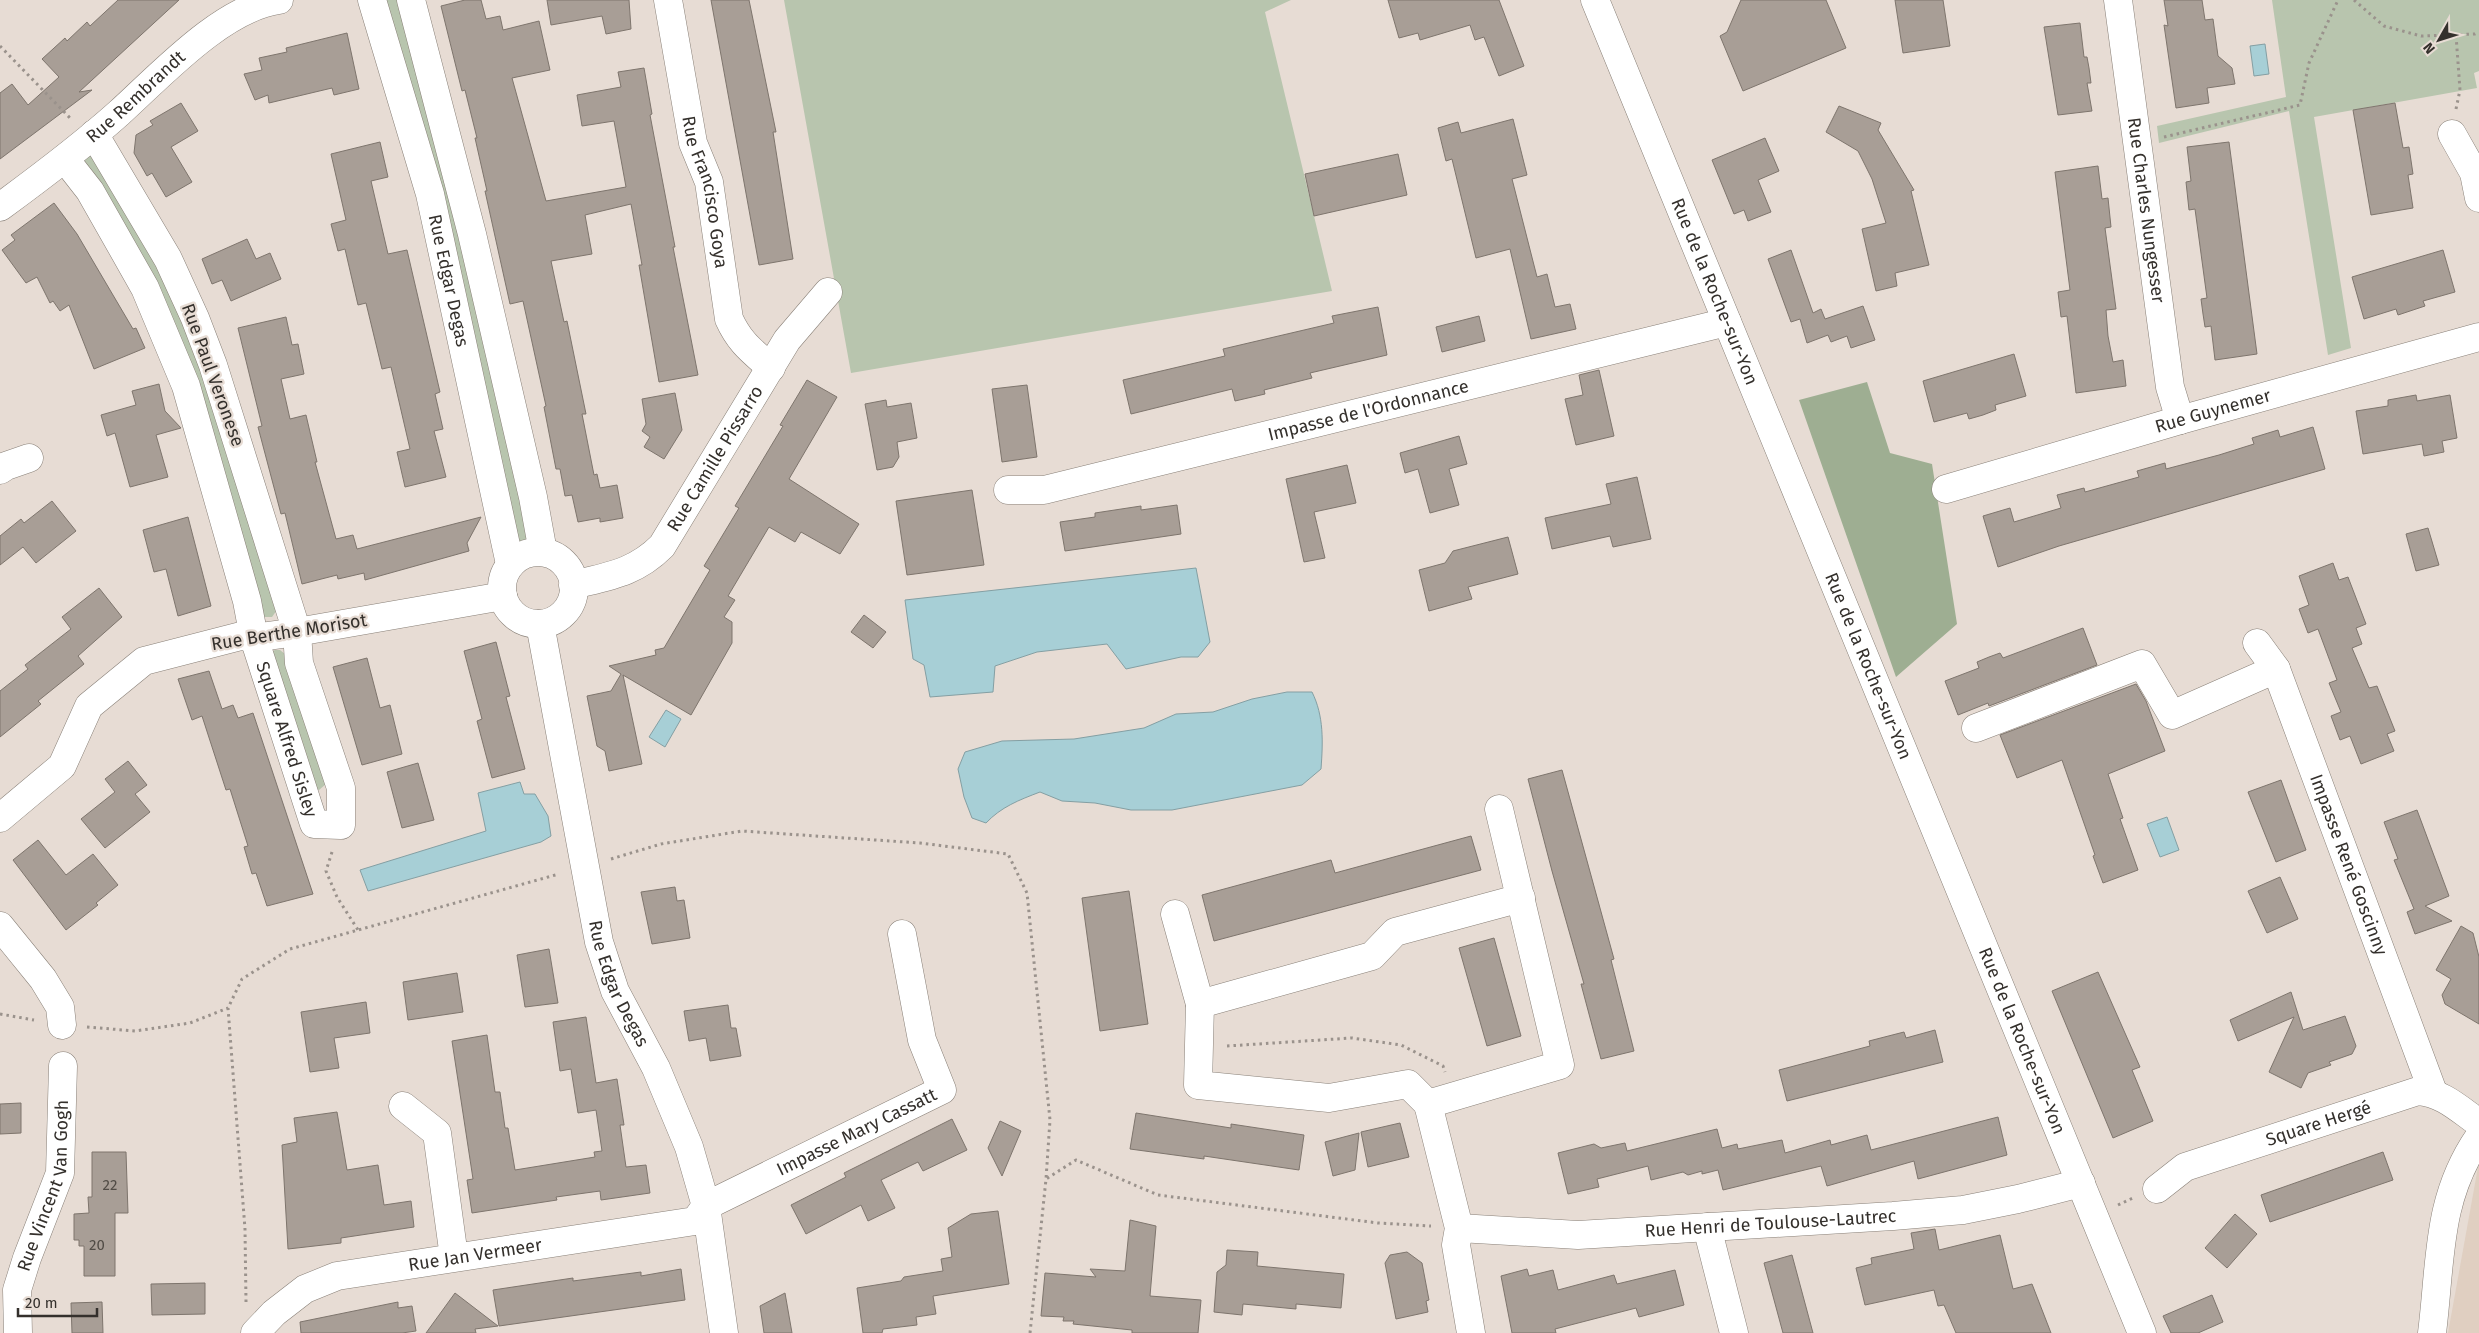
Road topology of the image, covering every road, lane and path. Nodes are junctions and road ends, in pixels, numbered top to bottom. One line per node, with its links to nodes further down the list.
1 (279, 0): 13 (street, Rue Rembrandt)
2 (372, 0): 28 (street, Rue Edgar Degas)
3 (411, 0): 27 (street, Rue Edgar Degas)
4 (668, 0): 21 (street, Rue Francisco Goya)
5 (1595, 0): 19 (street, Rue de la Roche-sur-Yon)
6 (2118, 0): 14 (street, Rue Charles Nungesser)
7 (2338, 0): 14 (path)
8 (2354, 0): 10 (path)
9 (2479, 32): 10 (path)
10 (2456, 35): 12 (path)
11 (0, 46): 13 (path)
12 (2452, 134): 16 (street)
13 (92, 136): 15 (street, Rue Rembrandt); 32 (street, Rue Paul Veronese)
14 (2136, 143): 22 (street, Rue Charles Nungesser)
15 (65, 159): 17 (street, Rue Rembrandt); 33 (street, Rue Paul Veronese)
16 (2479, 198)
17 (0, 208)
18 (828, 292): 21 (street, Rue Camille Pissarro)
19 (1727, 322): 26 (street, Impasse de l'Ordonnance); 56 (street, Rue de la Roche-sur-Yon)
20 (2479, 337): 22 (street, Rue Guynemer)
21 (771, 368): 29 (street, Rue Camille Pissarro)
22 (2180, 420): 25 (street, Rue Guynemer)
23 (29, 458): 24 (street)
24 (0, 470)
25 (1946, 489)
26 (1008, 490)
27 (544, 552): 28 (street); 29 (street)
28 (510, 564): 30 (street)
29 (573, 585): 31 (street)
30 (503, 596): 31 (street); 32 (street, Rue Berthe Morisot)
31 (540, 624): 58 (street, Rue Edgar Degas)
32 (297, 632): 33 (street, Rue Berthe Morisot); 39 (street, Square Alfred Sisley)
33 (254, 638): 38 (street, Rue Berthe Morisot); 39 (street, Square Alfred Sisley)
34 (2256, 643): 35 (street, Impasse René Goscinny)
35 (2276, 669): 36 (street); 51 (street, Impasse René Goscinny)
36 (1976, 728)
37 (1499, 808): 40 (street)
38 (0, 818)
39 (341, 825): 43 (path)
40 (1521, 898): 45 (street); 52 (street)
41 (1176, 914): 45 (street)
42 (0, 926): 48 (street)
43 (358, 930)
44 (902, 934): 58 (street, Impasse Mary Cassatt)
45 (1200, 1004): 49 (street)
46 (228, 1008): 48 (path)
47 (0, 1014): 48 (path)
48 (62, 1026)
49 (1199, 1046): 52 (path); 52 (street)
50 (63, 1066): 63 (street, Rue Vincent Van Gogh)
51 (2433, 1092): 54 (street); 57 (street, Square Hergé)
52 (1440, 1100): 61 (street)
53 (403, 1106): 62 (street)
54 (2479, 1123)
55 (2479, 1137): 70 (street)
56 (2081, 1183): 59 (street, Rue de la Roche-sur-Yon); 60 (street, Rue Henri de Toulouse-Lautrec)
57 (2157, 1189): 59 (path)
58 (706, 1206): 62 (street, Rue Jan Vermeer); 65 (street, Rue Edgar Degas)
59 (2093, 1215): 69 (street, Rue de la Roche-sur-Yon)
60 (1707, 1227): 61 (street, Rue Henri de Toulouse-Lautrec); 68 (street)
61 (1459, 1228): 66 (path); 67 (street)
62 (454, 1257): 64 (street, Rue Jan Vermeer)
63 (18, 1333)
64 (255, 1333)
65 (724, 1333)
66 (1030, 1333)
67 (1471, 1333)
68 (1734, 1333)
69 (2142, 1333)
70 (2432, 1333)

